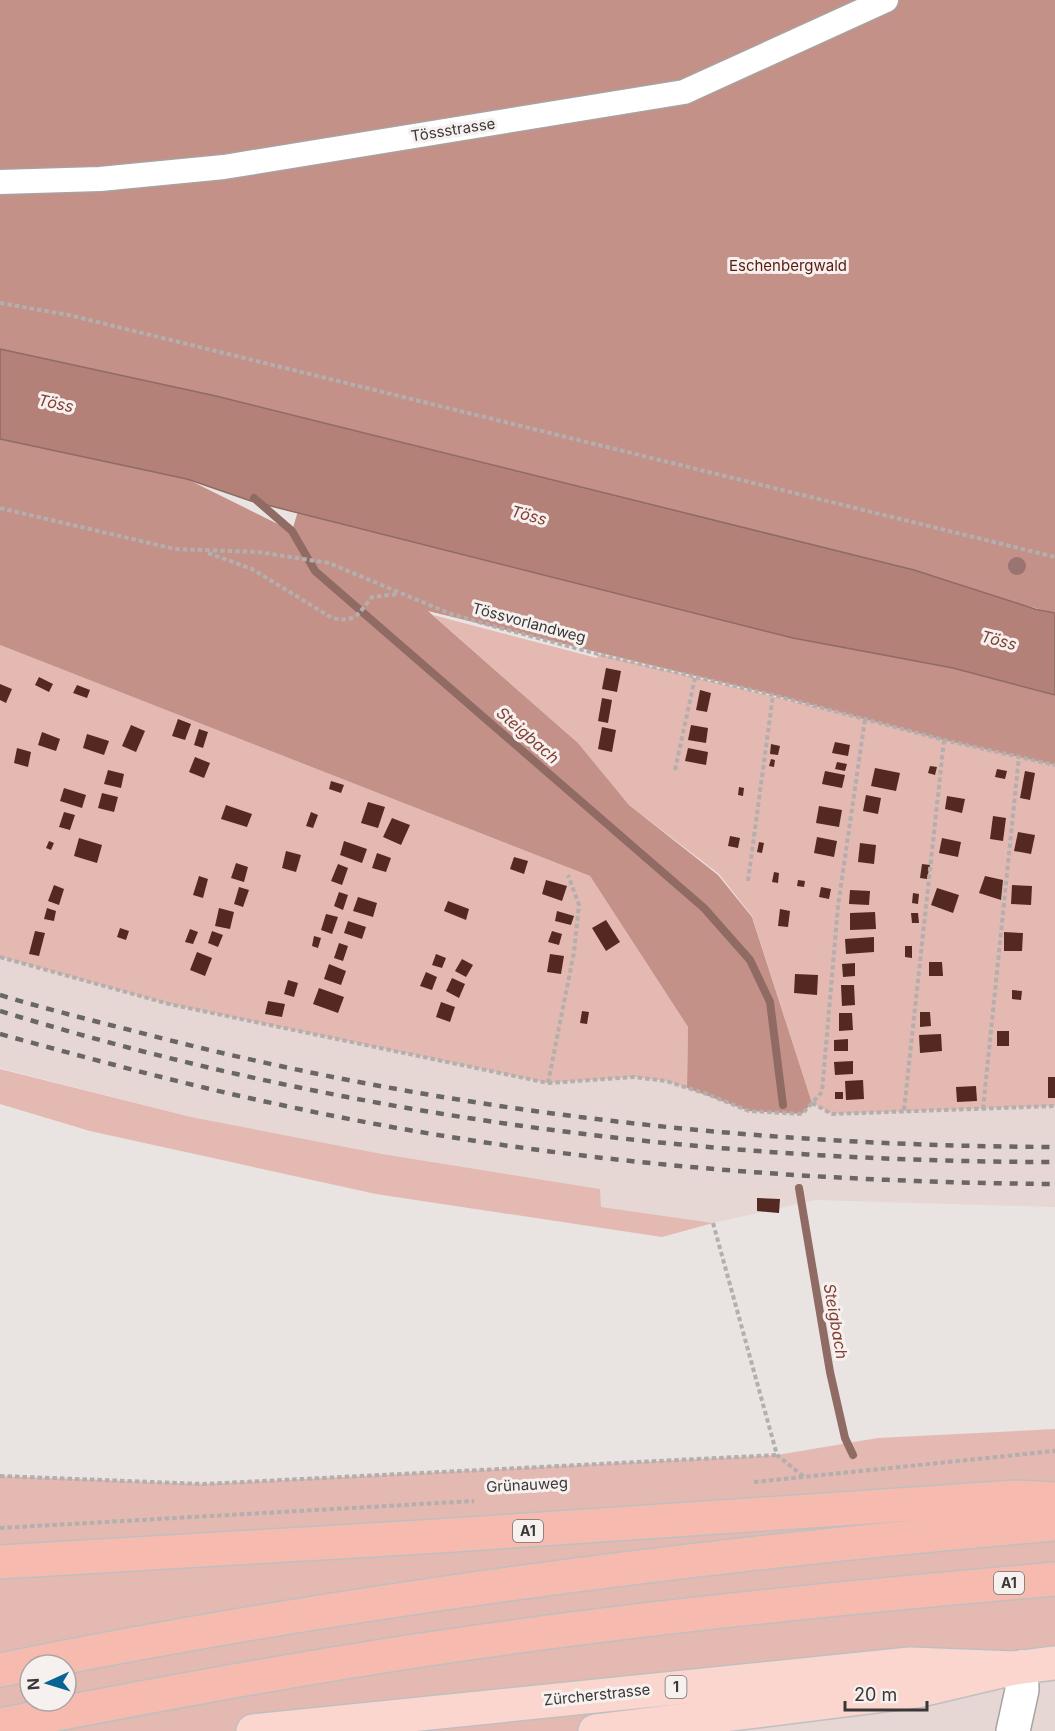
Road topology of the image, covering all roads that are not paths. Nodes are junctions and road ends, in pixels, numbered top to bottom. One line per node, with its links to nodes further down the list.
1 (886, 0): 2 (street, Tössstrasse)
2 (0, 182)
3 (1055, 1498): 5 (highway, A1)
4 (1055, 1524): 9 (highway)
5 (0, 1562)
6 (1055, 1579): 10 (highway, A1)
7 (1055, 1663): 8 (main road, Zürcherstrasse / 1)
8 (1017, 1667): 11 (main road, Zürcherstrasse / 1); 12 (main road, Zürcherstrasse / 1); 13 (main road)
9 (0, 1670)
10 (5, 1726)
11 (253, 1731)
12 (595, 1731)
13 (1013, 1731)

